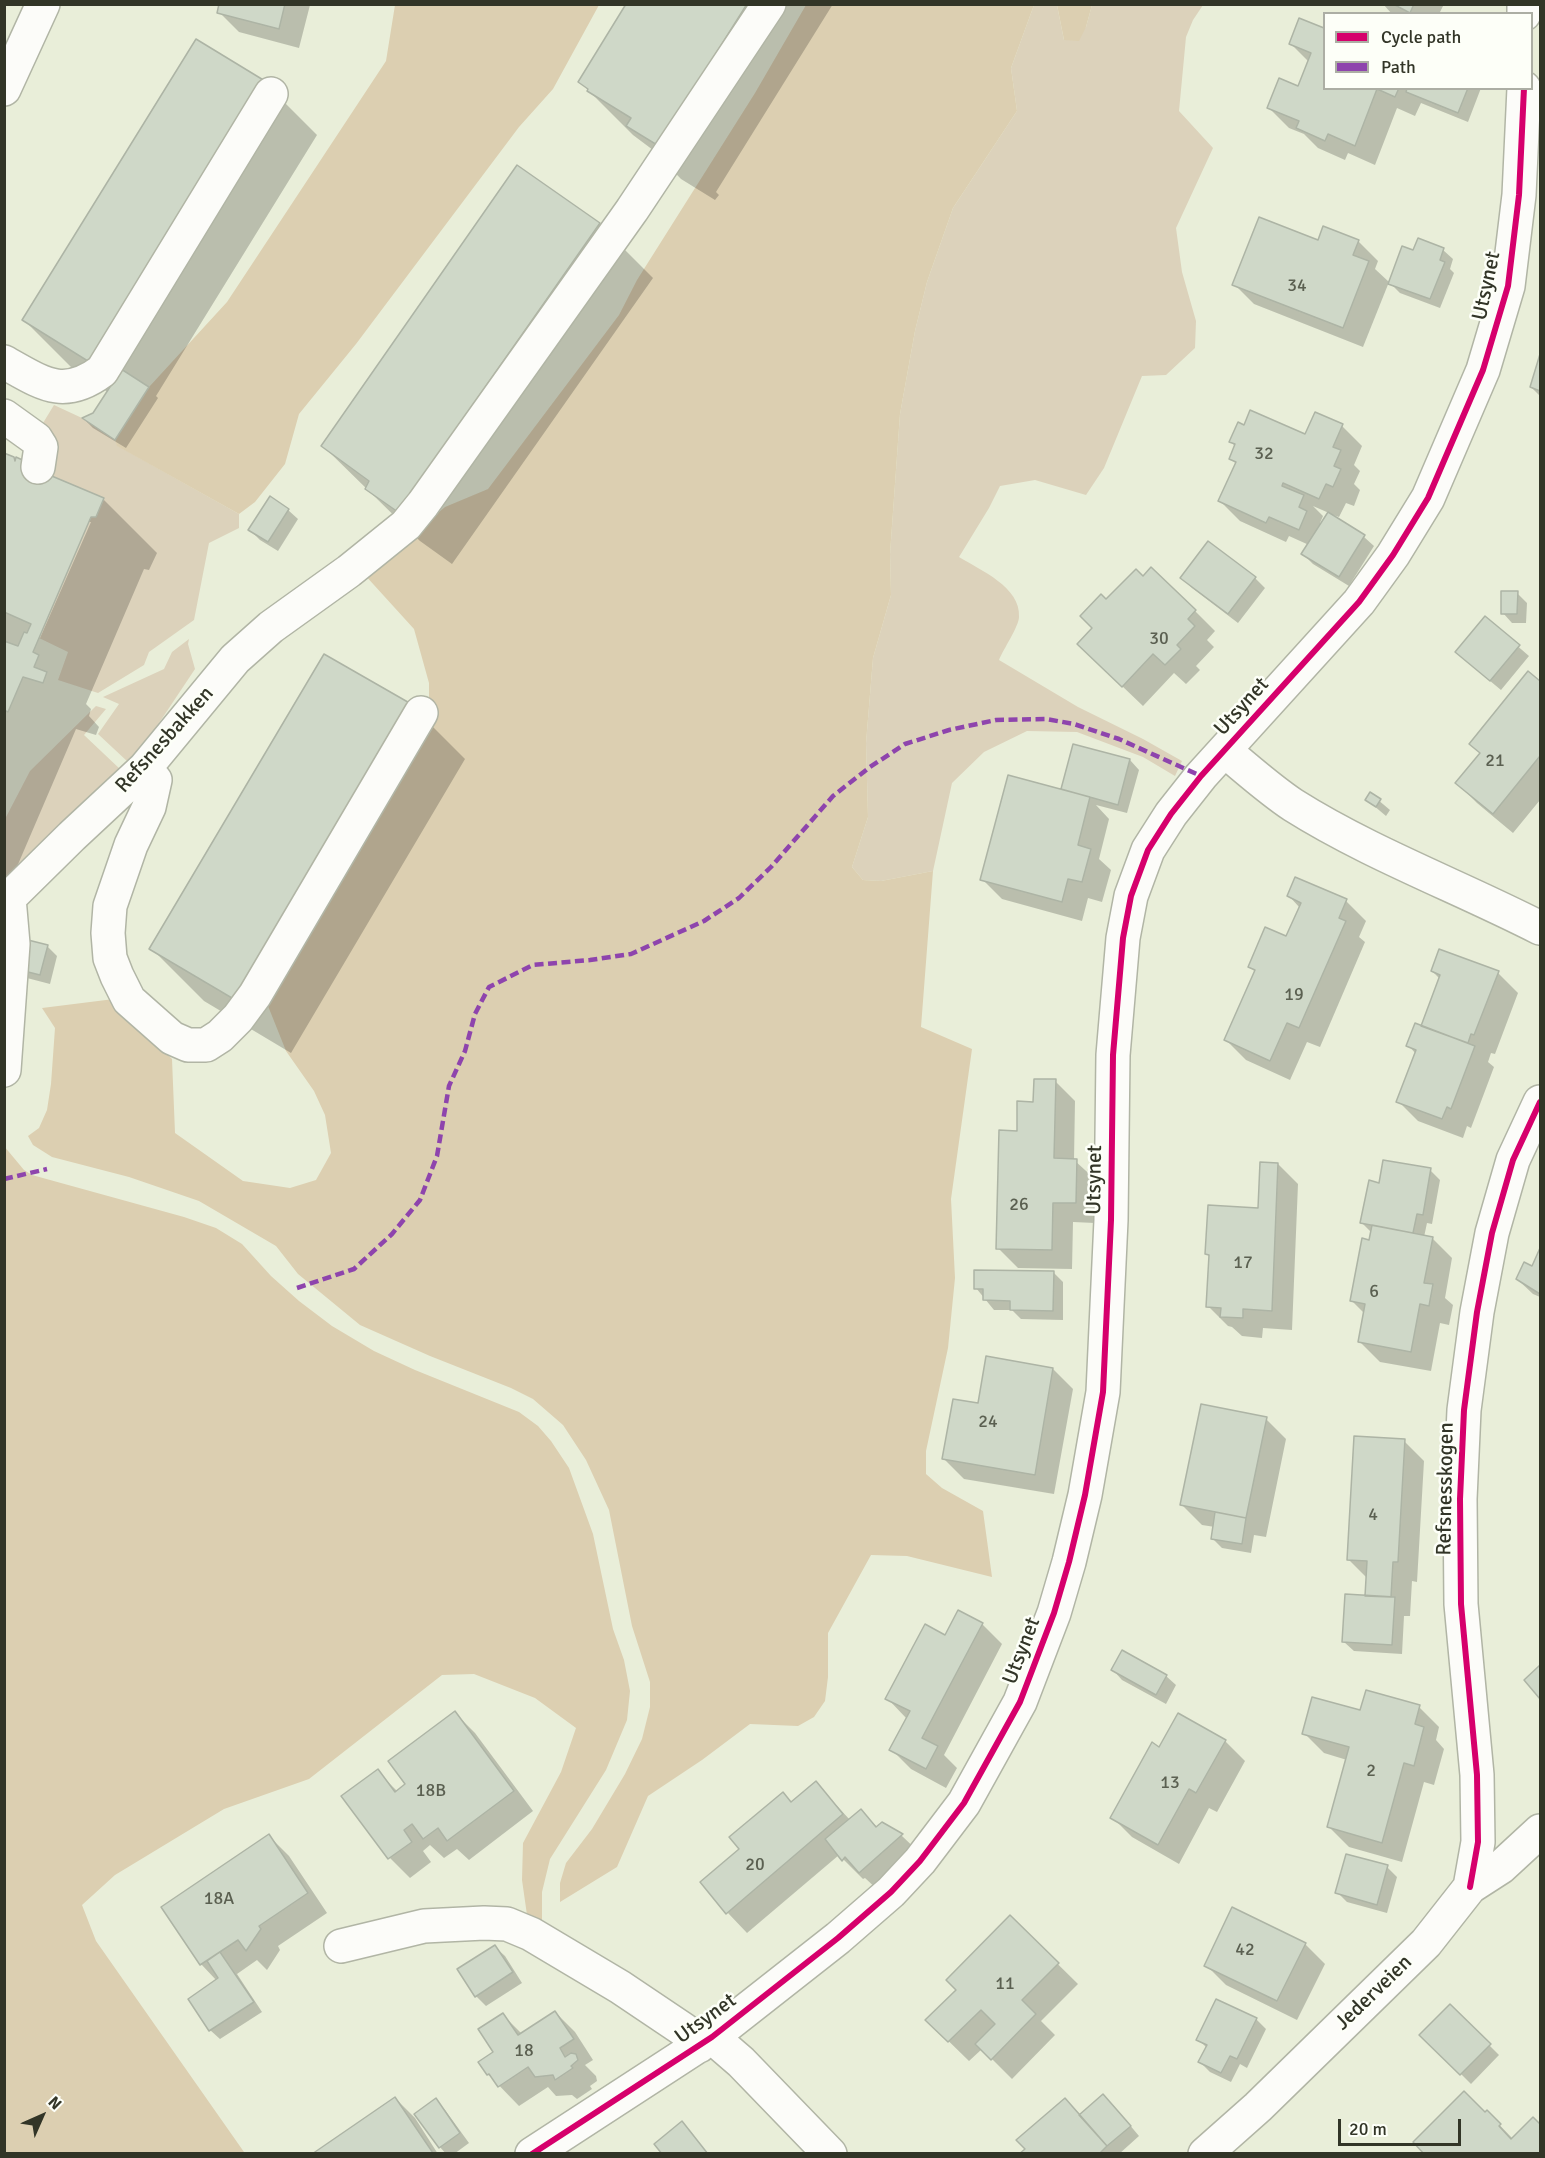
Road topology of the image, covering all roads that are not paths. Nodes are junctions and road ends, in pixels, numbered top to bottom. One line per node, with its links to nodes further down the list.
1 (43, 4): 3 (street)
2 (769, 4): 11 (street, Refsnesbakken)
3 (4, 89)
4 (1524, 90): 10 (street, Utsynet)
5 (271, 94): 6 (street)
6 (4, 362)
7 (4, 416): 8 (street)
8 (38, 467)
9 (421, 713): 11 (street)
10 (1225, 751): 13 (street, Utsynet); 19 (street, Utsynet)
11 (145, 768): 12 (street, Refsnesbakken)
12 (7, 901): 14 (street)
13 (1540, 928)
14 (4, 1070)
15 (1540, 1102): 17 (street, Refsnesskogen)
16 (1540, 1831): 17 (street, Jederveien)
17 (1470, 1887): 22 (street, Jederveien)
18 (341, 1946): 19 (street, Utsynet)
19 (705, 2041): 20 (street, Utsynet); 21 (street, Utsynet)
20 (532, 2154)
21 (831, 2154)
22 (1205, 2154)

